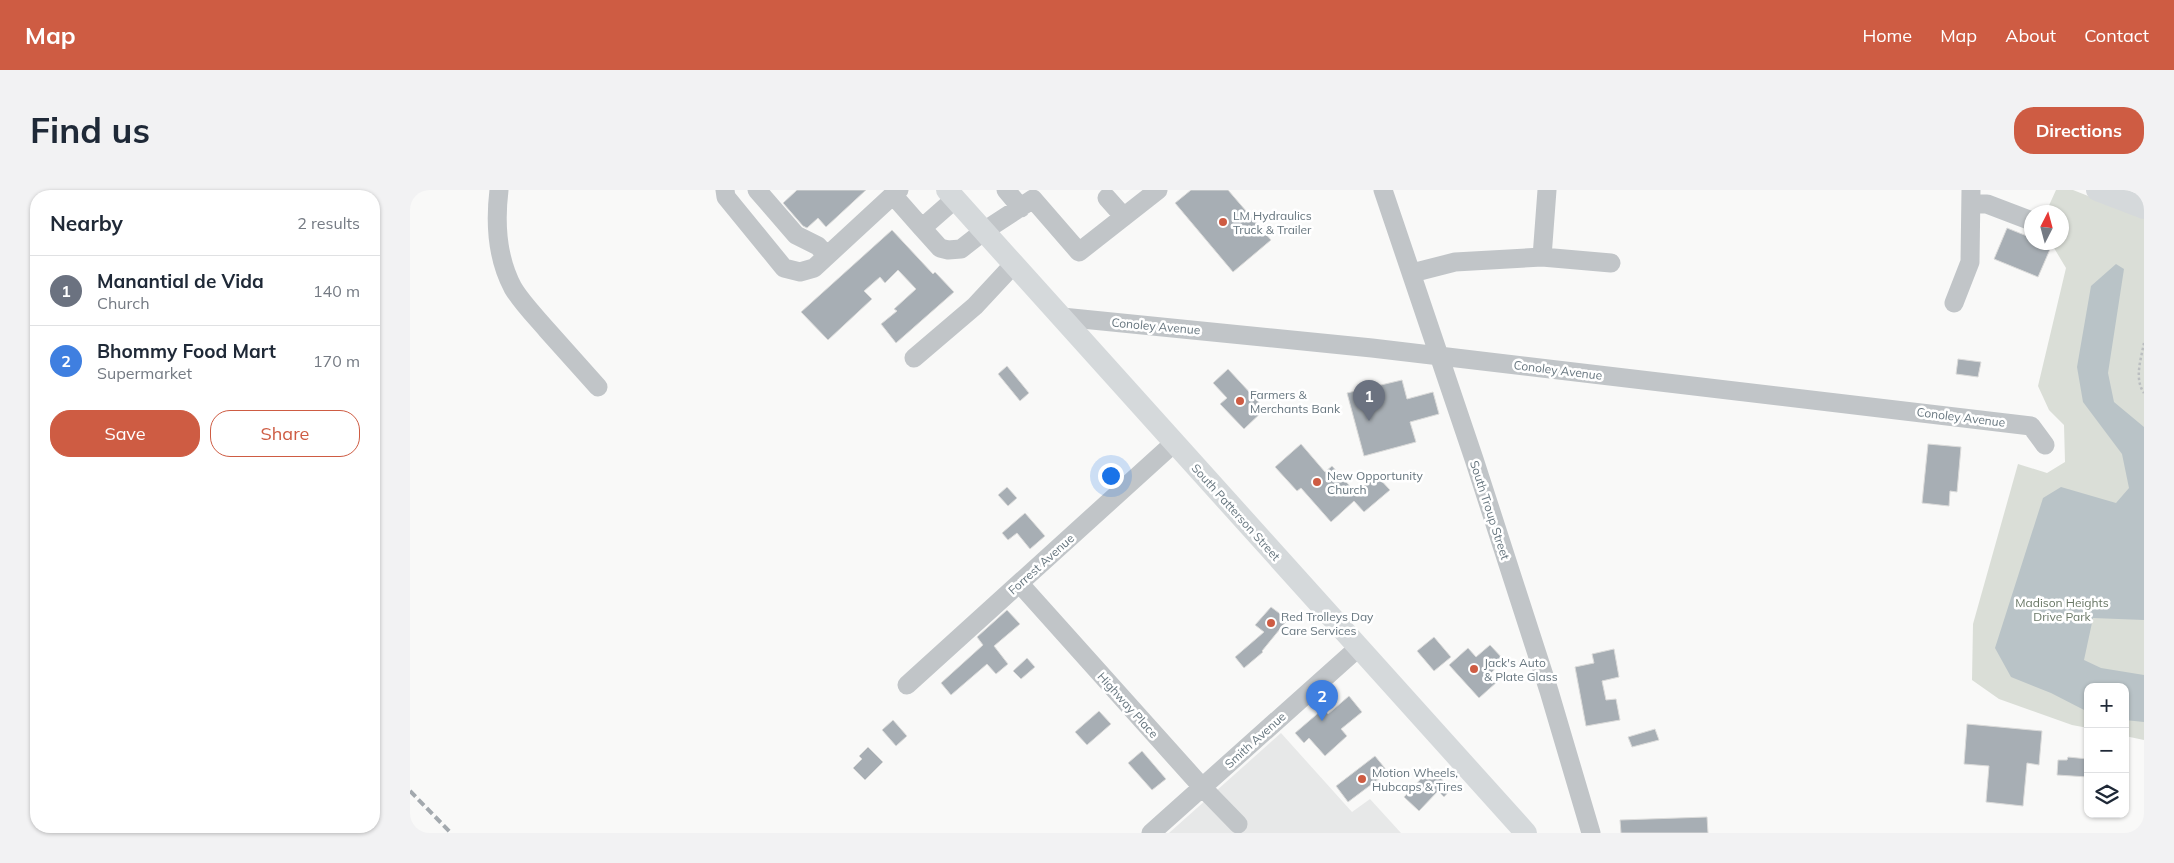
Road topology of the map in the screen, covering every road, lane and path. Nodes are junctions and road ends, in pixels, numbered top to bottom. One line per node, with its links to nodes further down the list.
1 (499, 190): 29 (street)
2 (725, 190): 19 (street)
3 (1006, 190): 13 (street)
4 (1158, 190): 15 (street)
5 (1384, 190): 23 (street, South Troup Street)
6 (1547, 190): 20 (street)
7 (2097, 190): 14 (main road)
8 (763, 192): 19 (street)
9 (896, 193): 17 (street); 19 (street)
10 (951, 194): 17 (street); 18 (main road, South Patterson Street)
11 (1971, 197): 16 (street); 24 (street)
12 (1107, 198): 15 (street)
13 (1033, 199): 15 (street); 18 (street)
14 (2144, 208)
15 (1124, 217)
16 (2024, 218)
17 (922, 228): 18 (street)
18 (984, 231): 22 (main road, South Patterson Street)
19 (826, 256)
20 (1542, 257): 21 (street); 23 (street)
21 (1611, 263)
22 (1014, 264): 25 (main road, South Patterson Street); 28 (street)
23 (1412, 274): 27 (street, South Troup Street)
24 (1954, 303)
25 (1062, 317): 27 (street, Conoley Avenue); 31 (main road, South Patterson Street)
26 (2144, 343): 30 (path)
27 (1439, 356): 32 (street, Conoley Avenue); 40 (street, South Troup Street)
28 (914, 358)
29 (598, 387)
30 (2144, 393)
31 (1174, 443): 33 (street, Forrest Avenue); 34 (main road, South Patterson Street)
32 (2045, 446)
33 (1020, 584): 35 (street, Forrest Avenue); 36 (street, Highway Place)
34 (1358, 648): 36 (street, Smith Avenue); 39 (main road, South Patterson Street)
35 (907, 685)
36 (1202, 788): 37 (street, Highway Place); 38 (street, Smith Avenue)
37 (1238, 824)
38 (1151, 833)
39 (1526, 833)
40 (1591, 833)

